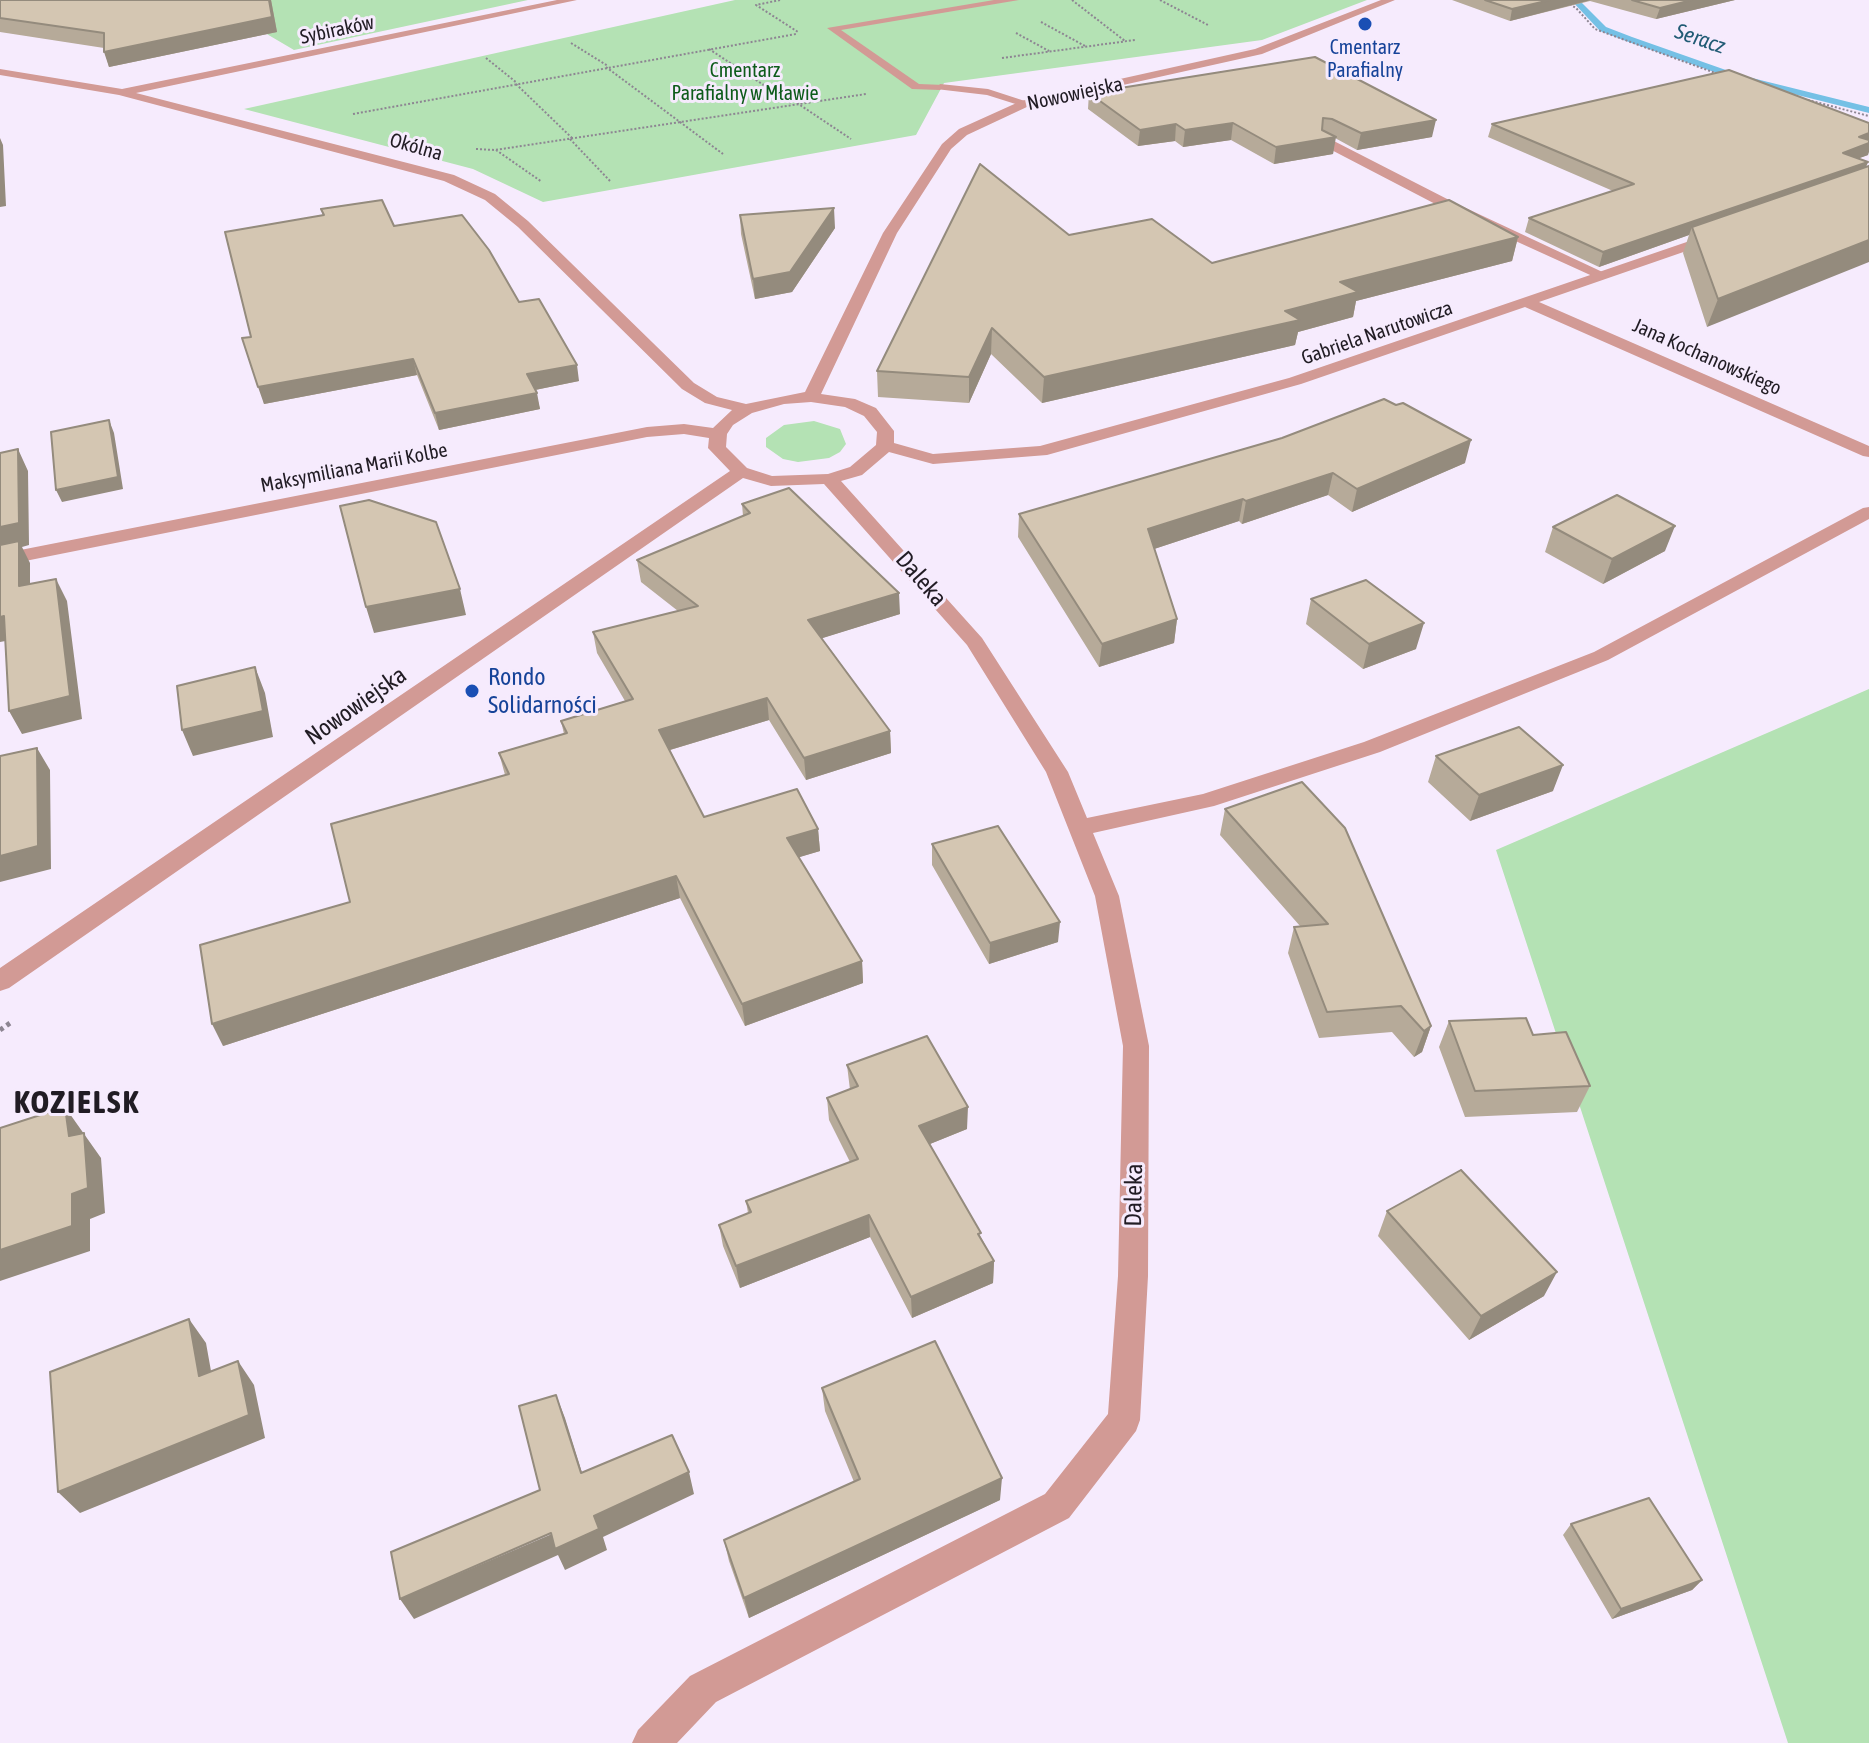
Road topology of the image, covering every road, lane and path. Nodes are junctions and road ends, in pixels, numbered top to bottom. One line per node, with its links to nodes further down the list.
1 (562, 0): 2 (street, Sybiraków); 26 (street, Sybiraków)
2 (572, 0)
3 (748, 0): 10 (path)
4 (780, 0): 10 (path)
5 (1072, 0): 15 (path)
6 (1160, 0): 12 (path)
7 (1390, 0): 29 (street, Nowowiejska)
8 (1563, 0): 23 (path)
9 (1010, 1): 11 (street); 17 (path)
10 (756, 5): 13 (path)
11 (832, 28): 13 (path); 25 (street)
12 (1200, 32)
13 (799, 33): 18 (path)
14 (1139, 39): 15 (path)
15 (1126, 41): 17 (path)
16 (571, 43): 21 (path)
17 (1085, 47): 20 (path)
18 (708, 48): 21 (path); 28 (path)
19 (486, 58): 24 (path)
20 (988, 60)
21 (608, 67): 24 (path); 32 (path)
22 (3, 74): 26 (street, Okólna)
23 (1720, 75)
24 (516, 84): 30 (path); 33 (path)
25 (916, 87): 28 (path); 29 (street)
26 (120, 92): 45 (street, Okólna)
27 (1794, 96): 31 (path)
28 (794, 103): 32 (path); 34 (path)
29 (1025, 103): 44 (street, Nowowiejska)
30 (347, 115)
31 (1869, 116)
32 (681, 120): 33 (path); 38 (path)
33 (572, 139): 37 (path); 39 (path)
34 (851, 139)
35 (1324, 141): 42 (street)
36 (471, 149): 37 (path)
37 (495, 150): 40 (path)
38 (723, 154)
39 (610, 181)
40 (542, 182)
41 (1737, 228): 42 (street, Gabriela Narutowicza)
42 (1604, 276): 43 (street, Gabriela Narutowicza)
43 (1527, 302): 47 (street, Gabriela Narutowicza); 48 (street, Jana Kochanowskiego)
44 (811, 397): 45 (street); 47 (street)
45 (746, 409): 46 (street)
46 (718, 434): 49 (street); 52 (street, Maksymiliana Marii Kolbe)
47 (885, 446): 50 (street)
48 (1869, 452)
49 (741, 472): 50 (street); 54 (street, Nowowiejska)
50 (829, 479): 53 (street, Daleka)
51 (1869, 512): 53 (street)
52 (0, 560)
53 (1080, 828): 55 (street, Daleka)
54 (0, 981)
55 (651, 1743)

